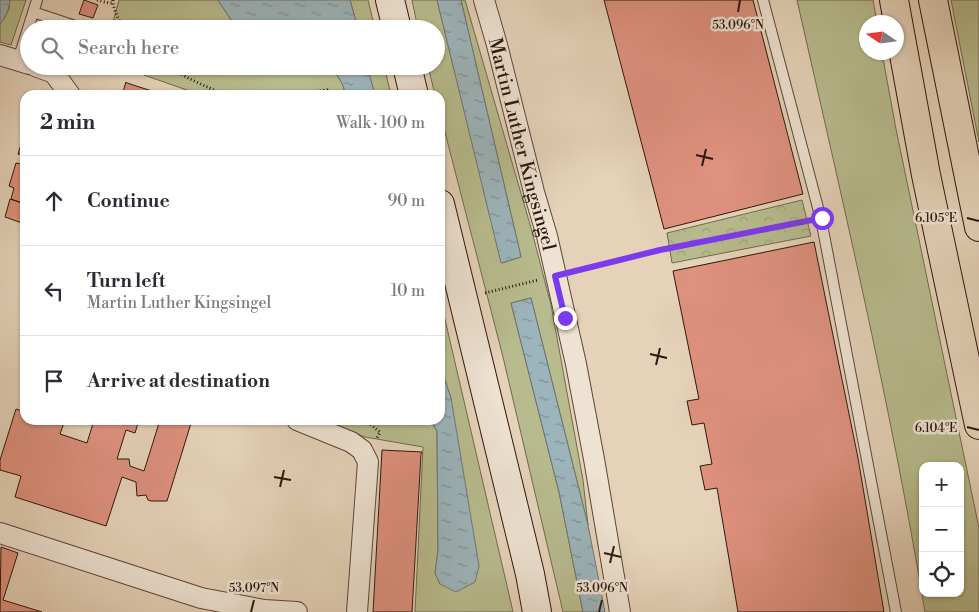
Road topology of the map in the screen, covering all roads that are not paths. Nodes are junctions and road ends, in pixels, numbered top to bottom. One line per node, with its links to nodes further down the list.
1 (37, 0): 7 (lane)
2 (390, 0): 10 (street)
3 (484, 0): 23 (street, Martin Luther Kingsingel)
4 (762, 0): 24 (lane)
5 (894, 0): 18 (highway)
6 (933, 0): 16 (highway)
7 (33, 12): 8 (lane); 9 (lane)
8 (31, 20)
9 (57, 20)
10 (395, 20)
11 (56, 75): 13 (street)
12 (408, 75): 14 (street)
13 (67, 90)
14 (413, 90)
15 (445, 224): 22 (street)
16 (979, 227)
17 (309, 425): 21 (street)
18 (979, 425)
19 (0, 533): 20 (street)
20 (297, 612)
21 (357, 612)
22 (537, 612)
23 (620, 612)
24 (896, 612)

